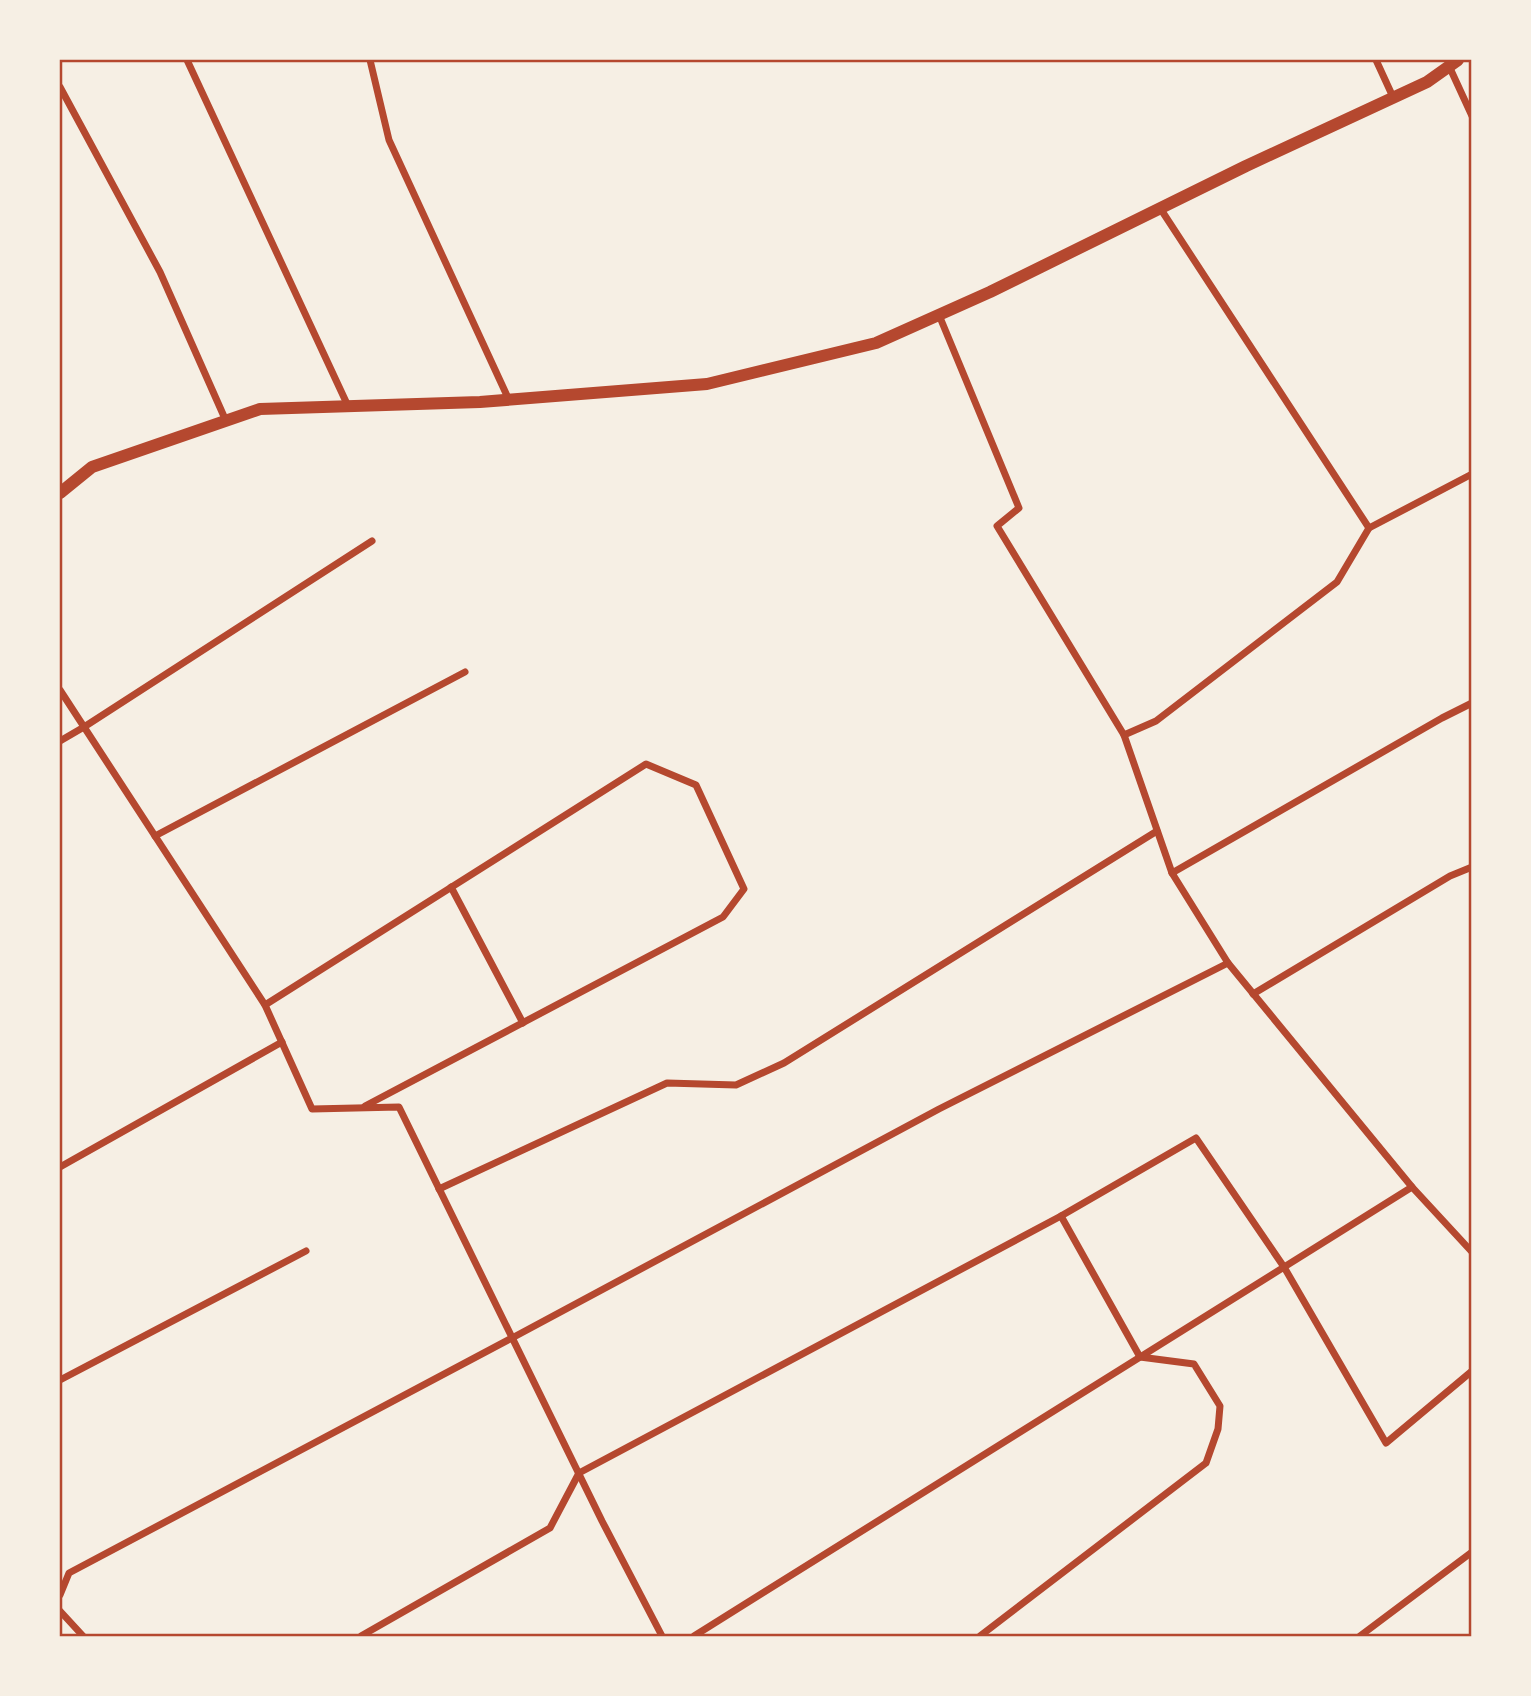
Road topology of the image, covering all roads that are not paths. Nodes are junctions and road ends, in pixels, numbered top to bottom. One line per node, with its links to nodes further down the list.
1 (187, 60): 11 (street)
2 (370, 60): 10 (street)
3 (1376, 60): 6 (street)
4 (1454, 63): 6 (street); 7 (street)
5 (60, 87): 12 (street)
6 (1393, 97): 8 (street)
7 (1472, 117)
8 (1160, 208): 9 (street); 15 (street)
9 (939, 315): 10 (street); 21 (street)
10 (509, 400): 11 (street)
11 (348, 407): 12 (street)
12 (226, 421): 14 (street)
13 (1472, 474): 15 (street)
14 (60, 493)
15 (1369, 528): 21 (street)
16 (372, 541): 20 (street)
17 (465, 672): 24 (street)
18 (60, 690): 20 (street)
19 (1472, 703): 26 (street)
20 (84, 727): 22 (street); 24 (street)
21 (1124, 736): 23 (street)
22 (60, 741)
23 (1157, 831): 26 (street); 36 (street)
24 (155, 836): 30 (street)
25 (1472, 867): 29 (street)
26 (1172, 873): 28 (street)
27 (451, 887): 30 (street); 31 (street); 31 (street)
28 (1228, 963): 29 (street); 41 (street)
29 (1253, 993): 35 (street)
30 (265, 1005): 32 (street)
31 (523, 1023): 33 (street)
32 (282, 1042): 33 (street); 34 (street)
33 (362, 1108): 36 (street)
34 (60, 1167)
35 (1412, 1187): 39 (street); 40 (street)
36 (439, 1189): 41 (street)
37 (1061, 1216): 40 (street); 42 (street); 45 (street)
38 (306, 1251): 44 (street)
39 (1472, 1252)
40 (1284, 1267): 42 (street); 43 (street)
41 (512, 1338): 45 (street); 47 (street)
42 (1140, 1357): 52 (street); 53 (street)
43 (1472, 1371)
44 (60, 1380)
45 (579, 1473): 50 (street); 51 (street)
46 (1472, 1552): 54 (street)
47 (60, 1595)
48 (60, 1611): 49 (street)
49 (83, 1636)
50 (360, 1636)
51 (662, 1636)
52 (694, 1636)
53 (980, 1636)
54 (1360, 1636)

